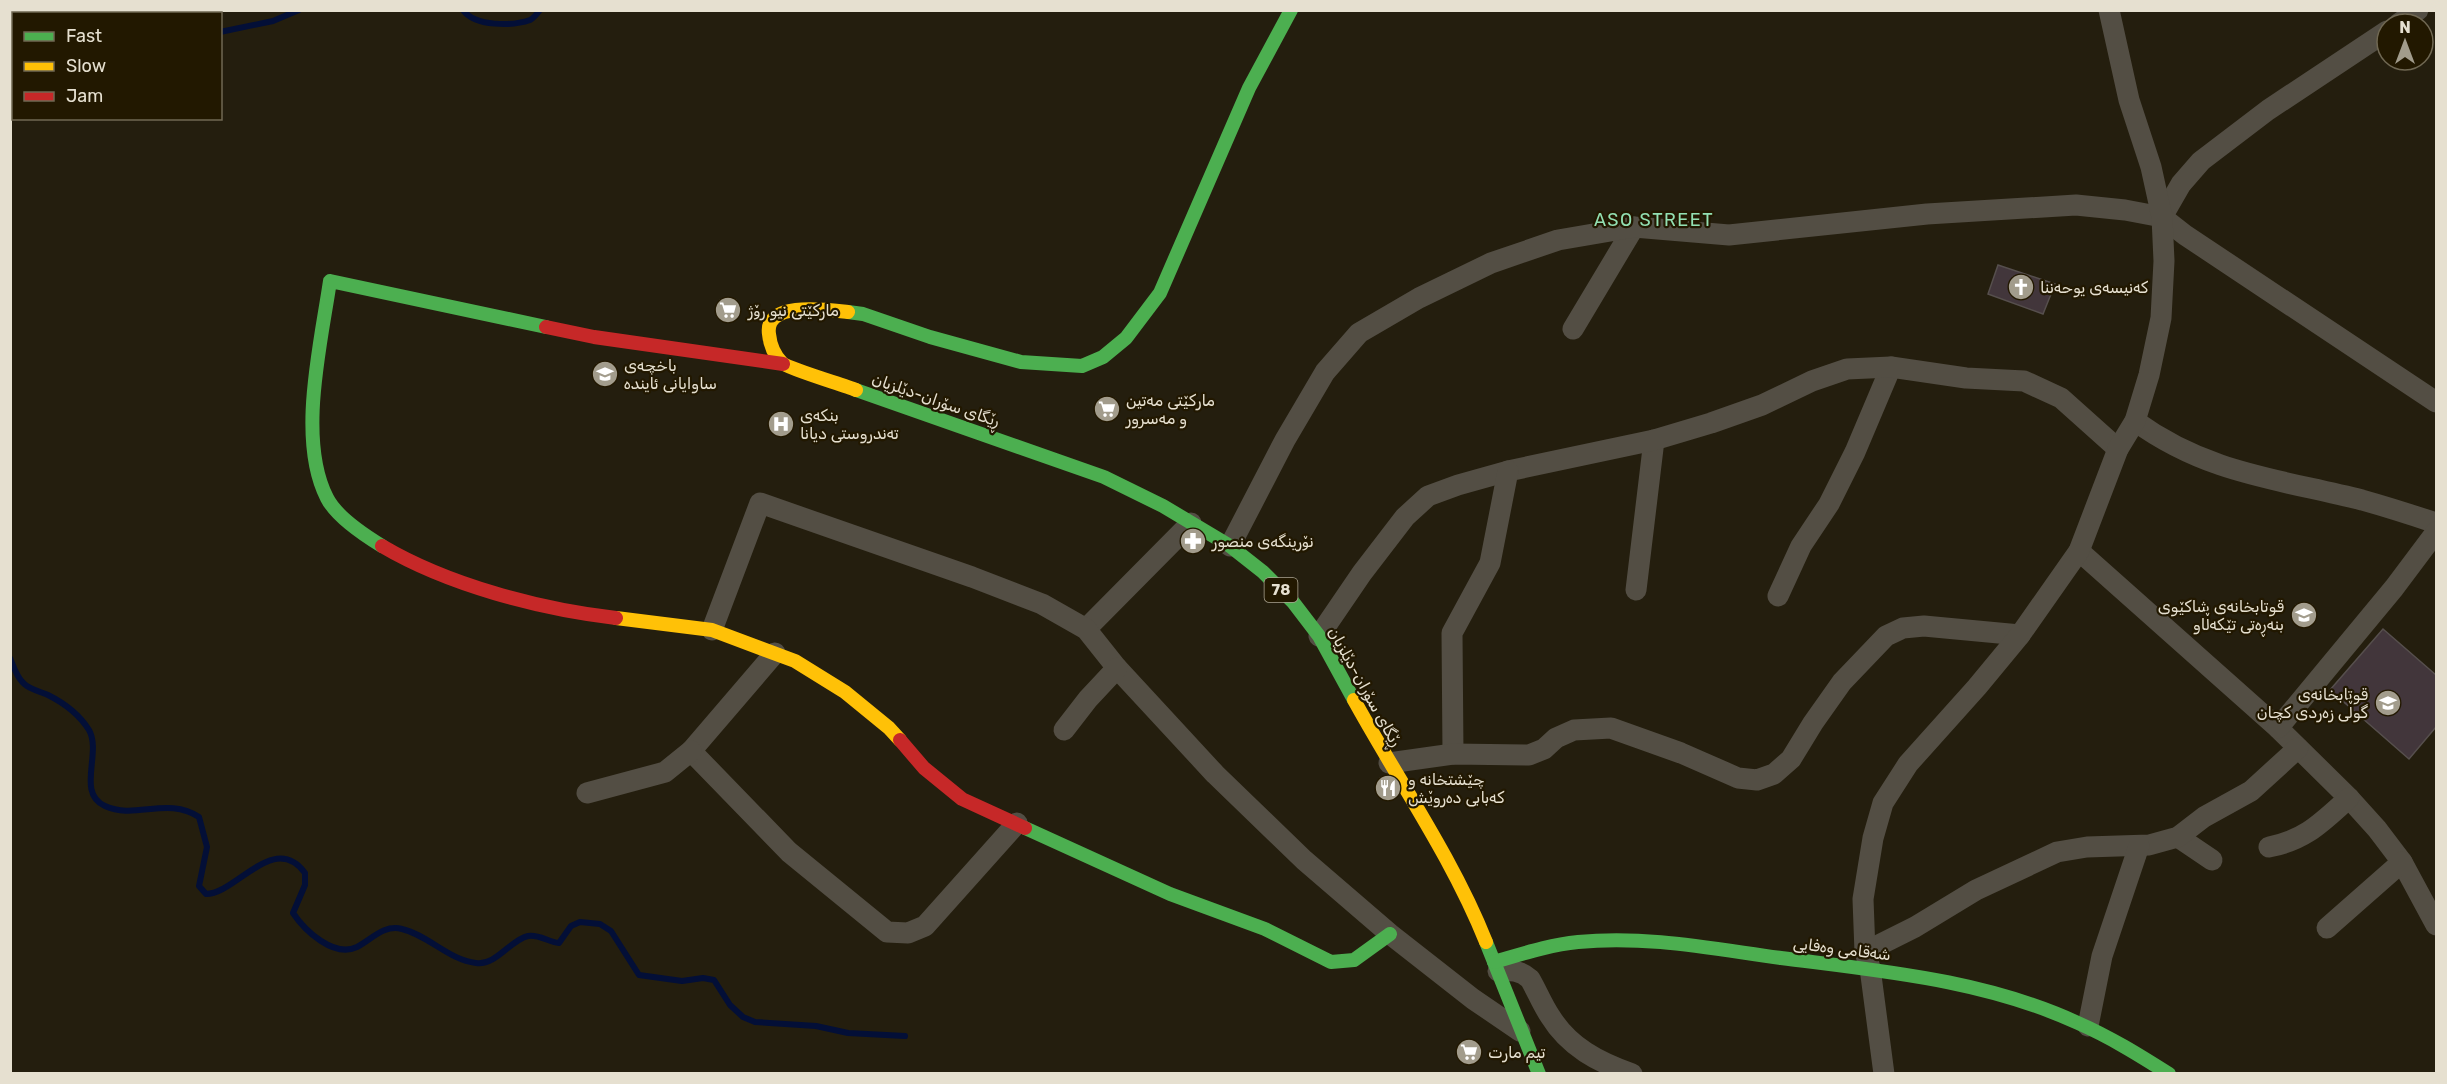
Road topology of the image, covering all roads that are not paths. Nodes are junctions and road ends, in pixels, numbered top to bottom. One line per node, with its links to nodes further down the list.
1 (1291, 10): 7 (street)
2 (2109, 10): 4 (street)
3 (2375, 39): 4 (street)
4 (2162, 217): 5 (street); 9 (street); 10 (street)
5 (1634, 227): 6 (street); 17 (street)
6 (1573, 329)
7 (783, 364): 14 (street, ڕێگای سۆران-دێلزیان / 78); 22 (street, ڕێگای سۆران-دێلزیان)
8 (1891, 368): 11 (street); 12 (street); 20 (street)
9 (2436, 402)
10 (2135, 421): 12 (street); 15 (street)
11 (1654, 440): 13 (street); 19 (street)
12 (2118, 449): 18 (street)
13 (1508, 471): 24 (street); 31 (street)
14 (1191, 523): 17 (street, ڕێگای سۆران-دێلزیان / 78); 21 (street)
15 (2436, 523)
16 (2436, 532): 27 (street)
17 (1230, 546): 24 (street, ڕێگای سۆران-دێلزیان / 78)
18 (2079, 551): 23 (street); 27 (street)
19 (1636, 590)
20 (1778, 596)
21 (1086, 629): 22 (street); 26 (street)
22 (712, 630): 25 (street)
23 (2020, 634): 31 (street); 44 (street)
24 (1320, 636): 32 (street, ڕێگای سۆران-دێلزیان / 78)
25 (774, 653): 30 (street); 35 (street)
26 (1118, 668): 28 (street); 43 (street)
27 (2278, 728): 29 (street)
28 (1064, 730)
29 (2298, 748): 34 (street); 36 (street)
30 (691, 751): 33 (street); 35 (street)
31 (1454, 754): 32 (street)
32 (1389, 763): 45 (street, ڕێگای سۆران-دێلزیان / 78)
33 (587, 793)
34 (2349, 798): 38 (street); 40 (street)
35 (1017, 823): 43 (street)
36 (2178, 837): 37 (street); 39 (street)
37 (2139, 846): 44 (street); 46 (street)
38 (2269, 847)
39 (2212, 860)
40 (2402, 862): 41 (street); 42 (street)
41 (2436, 925)
42 (2327, 928)
43 (1390, 934): 47 (street)
44 (1868, 960): 45 (street, شەقامی وەفایی); 46 (street, شەقامی وەفایی); 50 (street)
45 (1496, 966): 47 (street, ڕێگای سۆران-دێلزیان / 78); 49 (street)
46 (2088, 1026): 51 (street, شەقامی وەفایی)
47 (1522, 1033): 48 (street, ڕێگای سۆران-دێلزیان / 78)
48 (1539, 1074)
49 (1632, 1074)
50 (1884, 1074)
51 (2169, 1074)

